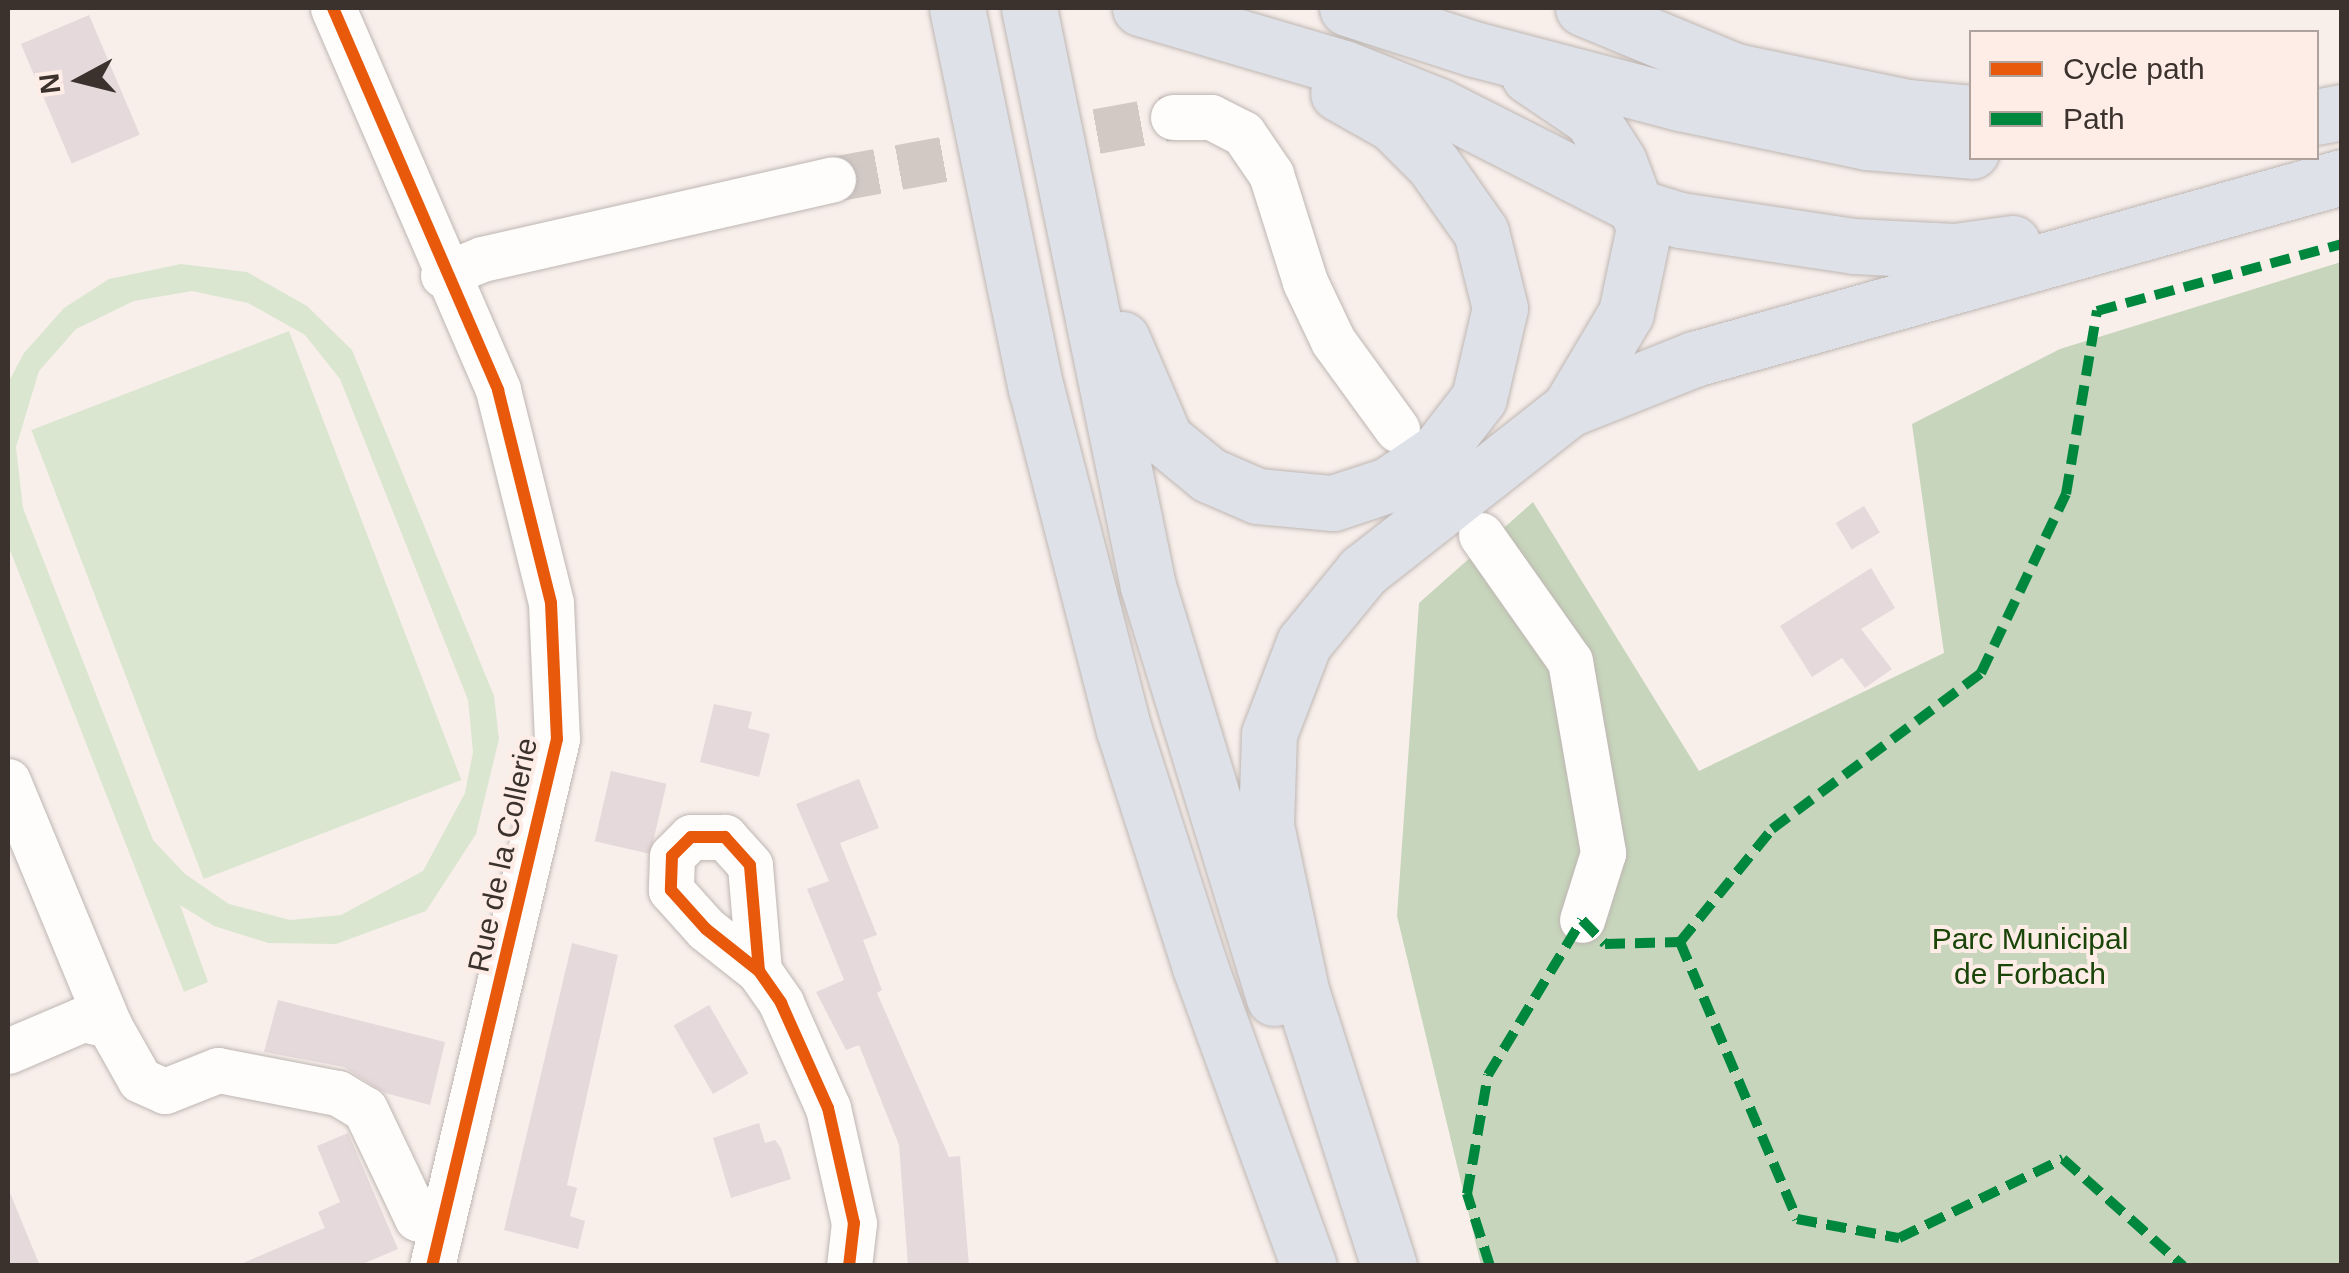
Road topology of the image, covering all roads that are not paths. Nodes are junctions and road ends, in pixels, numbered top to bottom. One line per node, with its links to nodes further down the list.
1 (332, 8): 17 (street, Rue de la Collerie)
2 (1029, 8): 15 (highway)
3 (1140, 8): 7 (highway)
4 (1347, 8): 8 (highway)
5 (1583, 8): 9 (highway)
6 (960, 24): 28 (highway)
7 (1238, 39): 14 (highway); 15 (highway)
8 (1474, 50): 11 (highway); 14 (highway)
9 (1969, 113)
10 (1173, 117): 19 (street)
11 (1969, 150)
12 (2342, 177): 16 (highway)
13 (833, 179): 17 (street)
14 (1638, 207): 16 (highway); 18 (highway)
15 (1068, 208): 29 (highway)
16 (2208, 216): 18 (highway)
17 (443, 275): 26 (street, Rue de la Collerie)
18 (1569, 409): 30 (highway)
19 (1397, 429)
20 (1481, 536): 22 (street)
21 (8, 781): 24 (street)
22 (1582, 920)
23 (759, 971): 27 (street)
24 (109, 1025): 25 (street); 26 (street)
25 (8, 1051)
26 (437, 1245)
27 (849, 1266)
28 (1309, 1266)
29 (1372, 1266)
30 (1389, 1266)

